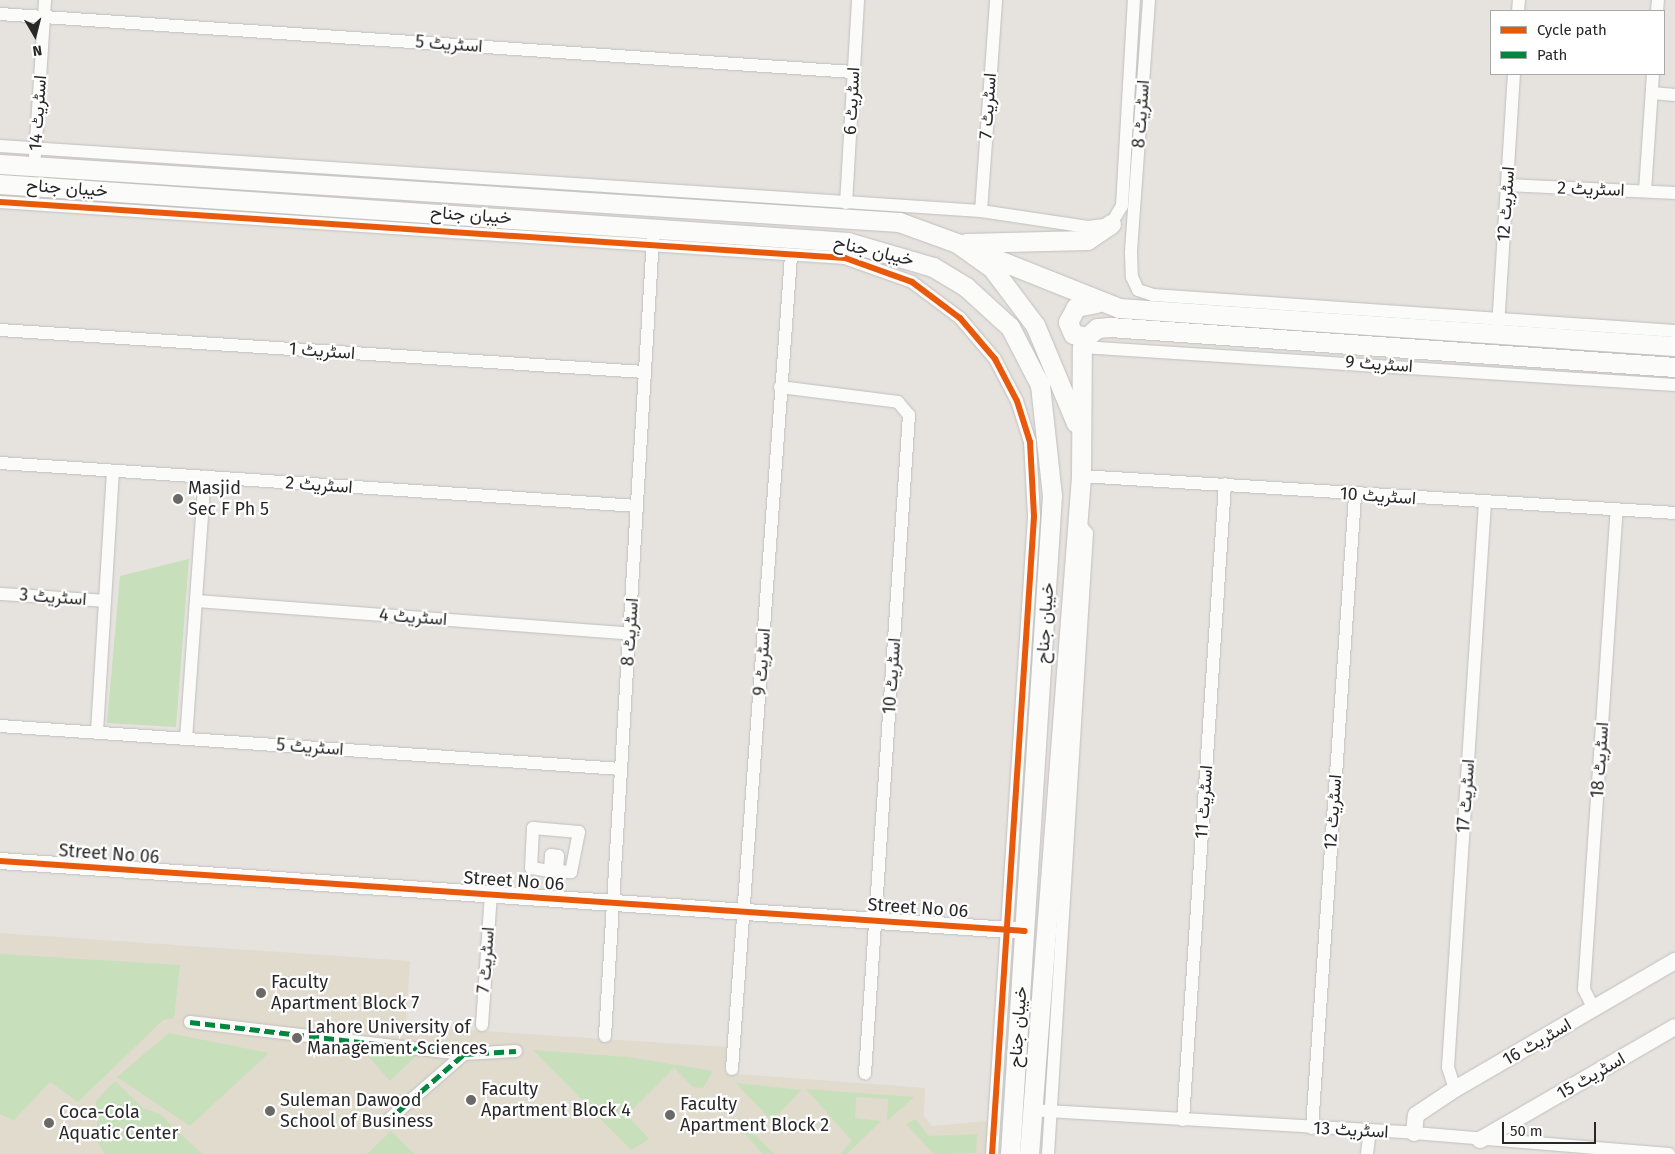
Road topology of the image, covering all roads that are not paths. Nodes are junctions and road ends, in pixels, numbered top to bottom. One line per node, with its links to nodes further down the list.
1 (46, 0): 7 (street, اسٹریٹ 14)
2 (858, 0): 8 (street, اسٹریٹ 6)
3 (996, 0): 22 (street, اسٹریٹ 7)
4 (1134, 0): 23 (street)
5 (1149, 0): 30 (street, اسٹریٹ 8)
6 (0, 14): 7 (street)
7 (44, 17): 8 (street, اسٹریٹ 5); 14 (street, اسٹریٹ 14)
8 (853, 72): 21 (street, اسٹریٹ 6)
9 (1514, 75): 17 (street, اسٹریٹ 12)
10 (1653, 75): 11 (street)
11 (1652, 93): 12 (street); 18 (street)
12 (1675, 95)
13 (0, 146): 14 (street)
14 (35, 157): 15 (main road, خیبان جناح); 21 (street); 25 (main road, خیبان جناح)
15 (0, 164)
16 (0, 184): 24 (main road, خیبان جناح)
17 (1507, 185): 18 (street, اسٹریٹ 2); 30 (street, اسٹریٹ 12)
18 (1645, 191): 19 (street, اسٹریٹ 2)
19 (1675, 193)
20 (0, 202): 26 (street)
21 (846, 203): 22 (street)
22 (981, 211): 23 (street)
23 (1111, 224): 25 (main road)
24 (654, 227): 26 (street, اسٹریٹ 8); 27 (main road, خیبان جناح)
25 (957, 243): 29 (main road); 39 (main road, خیبان جناح)
26 (652, 246): 28 (street); 36 (street, اسٹریٹ 8)
27 (846, 250): 28 (street); 50 (street); 50 (main road, خیبان جناح)
28 (791, 254): 38 (street, اسٹریٹ 9)
29 (1096, 303): 30 (main road); 33 (main road)
30 (1498, 326): 32 (street, اسٹریٹ 8); 34 (main road)
31 (0, 330): 36 (street, اسٹریٹ 1)
32 (1675, 331)
33 (1084, 342): 35 (main road); 37 (street, اسٹریٹ 9); 39 (main road, خیبان جناح)
34 (1675, 346)
35 (1675, 367)
36 (644, 372): 47 (street, اسٹریٹ 8)
37 (1675, 384)
38 (780, 387): 66 (street, اسٹریٹ 9); 67 (street, اسٹریٹ 10)
39 (1080, 434): 42 (main road, خیبان جناح)
40 (0, 463): 41 (street, اسٹریٹ 2)
41 (113, 471): 43 (street, اسٹریٹ 2); 53 (street)
42 (1081, 476): 44 (street, اسٹریٹ 10); 51 (main road, خیبان جناح)
43 (205, 477): 47 (street, اسٹریٹ 2); 54 (street)
44 (1225, 484): 45 (street, اسٹریٹ 10); 83 (street, اسٹریٹ 11)
45 (1355, 496): 46 (street, اسٹریٹ 10); 85 (street, اسٹریٹ 12)
46 (1485, 503): 48 (street, اسٹریٹ 10); 80 (street, اسٹریٹ 17)
47 (638, 506): 55 (street, اسٹریٹ 8)
48 (1617, 509): 49 (street, اسٹریٹ 10); 71 (street, اسٹریٹ 18)
49 (1675, 513)
50 (1042, 518): 68 (street); 69 (main road, خیبان جناح)
51 (1077, 522): 63 (main road, خیبان جناح); 65 (street)
52 (0, 594): 53 (street, اسٹریٹ 3)
53 (105, 601): 57 (street)
54 (196, 601): 55 (street, اسٹریٹ 4); 58 (street)
55 (630, 634): 59 (street, اسٹریٹ 8)
56 (0, 726): 57 (street, اسٹریٹ 5)
57 (97, 732): 58 (street, اسٹریٹ 5)
58 (186, 739): 59 (street, اسٹریٹ 5)
59 (621, 769): 64 (street, اسٹریٹ 8)
60 (0, 861): 62 (street, Street No 06)
61 (572, 872): 61 (street)
62 (491, 894): 64 (street, Street No 06); 73 (street, اسٹریٹ 7)
63 (1047, 902): 65 (street); 81 (main road, خیبان جناح)
64 (612, 903): 66 (street, Street No 06); 75 (street, اسٹریٹ 8)
65 (1066, 903): 82 (street)
66 (746, 912): 67 (street, Street No 06); 78 (street, اسٹریٹ 9)
67 (876, 921): 68 (street, Street No 06); 79 (street, اسٹریٹ 10)
68 (1006, 929): 69 (street, Street No 06); 89 (street)
69 (1025, 931): 90 (main road, خیبان جناح)
70 (1675, 961): 71 (street, اسٹریٹ 16)
71 (1594, 1009): 80 (street, اسٹریٹ 16)
72 (190, 1022): 77 (street)
73 (482, 1025)
74 (1675, 1027): 88 (street, اسٹریٹ 15)
75 (605, 1036)
76 (516, 1051): 77 (street)
77 (464, 1054): 84 (street)
78 (732, 1070)
79 (865, 1074)
80 (1455, 1089): 87 (street, اسٹریٹ 16)
81 (1032, 1110): 82 (street, اسٹریٹ 13); 91 (main road, خیبان جناح)
82 (1051, 1111): 83 (street, اسٹریٹ 13); 92 (street)
83 (1183, 1120): 85 (street, اسٹریٹ 13)
84 (387, 1122)
85 (1312, 1128): 86 (street, اسٹریٹ 13)
86 (1370, 1131): 87 (street, اسٹریٹ 13); 93 (street)
87 (1414, 1133): 88 (street, اسٹریٹ 13)
88 (1480, 1140): 94 (street, اسٹریٹ 13)
89 (992, 1154)
90 (1010, 1154)
91 (1029, 1154)
92 (1048, 1154)
93 (1367, 1154)
94 (1669, 1154)

